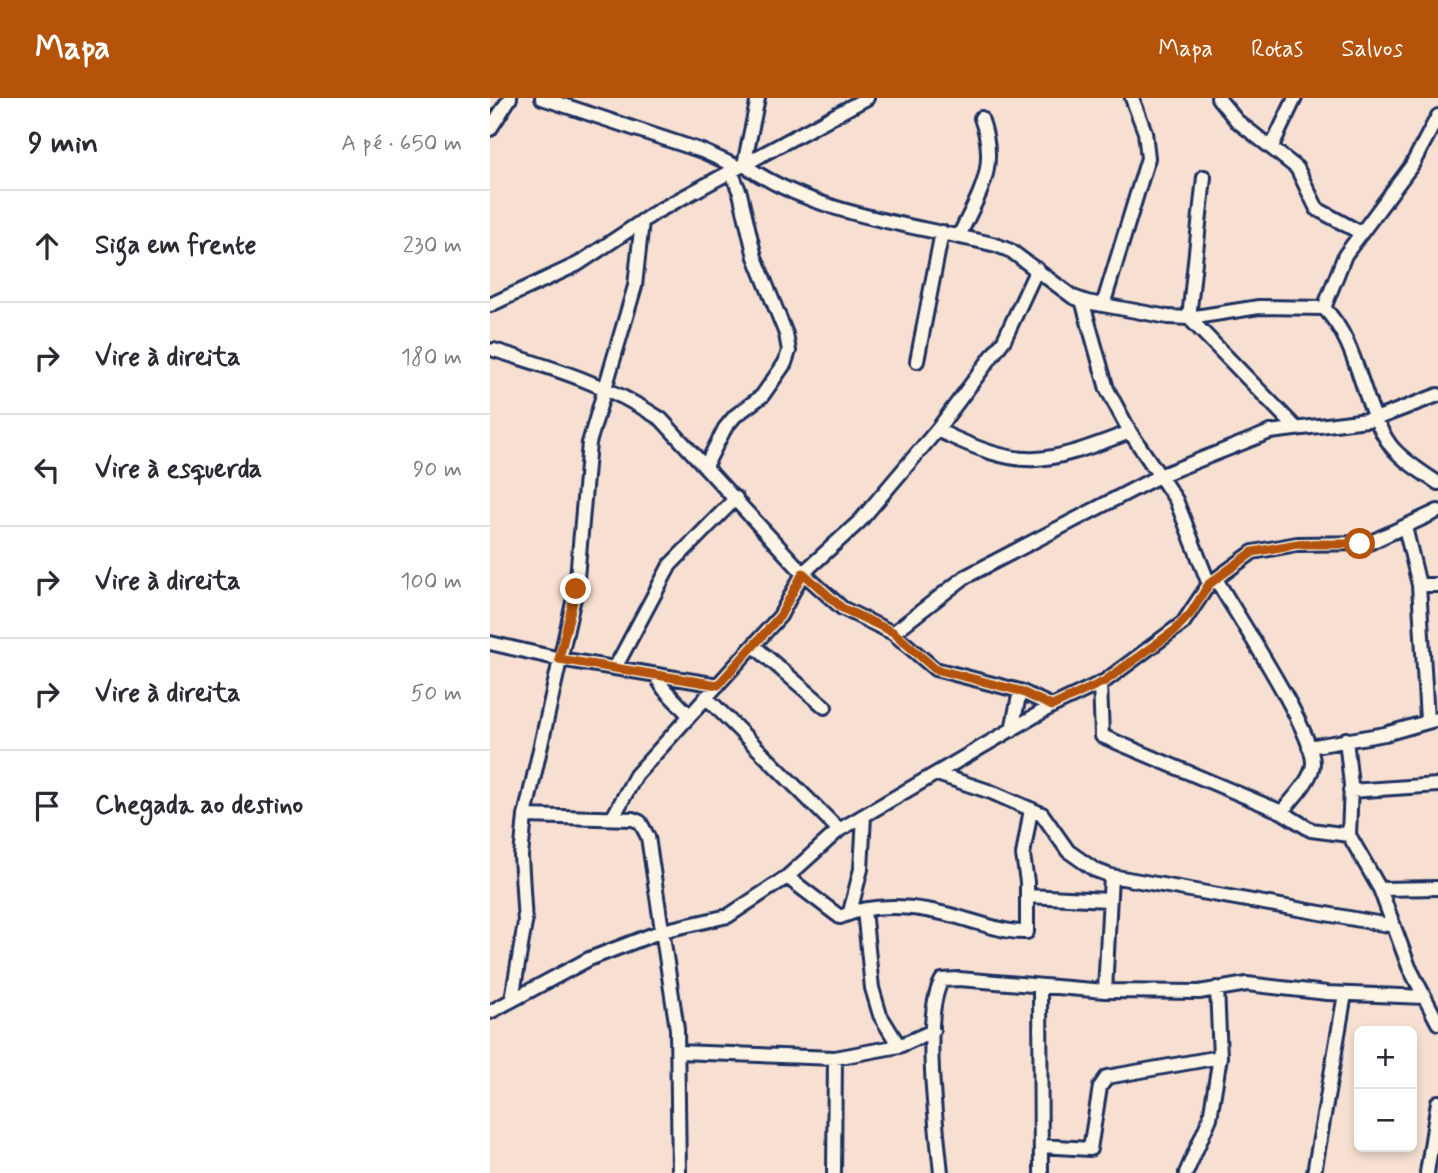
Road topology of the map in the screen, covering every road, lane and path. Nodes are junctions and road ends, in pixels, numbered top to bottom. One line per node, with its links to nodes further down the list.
1 (510, 98): 10 (street)
2 (542, 98): 12 (street)
3 (758, 98): 12 (street)
4 (867, 98): 12 (street)
5 (1132, 98): 21 (street)
6 (1218, 98): 11 (street)
7 (1295, 98): 11 (street)
8 (1438, 116): 16 (street)
9 (981, 118): 17 (street)
10 (490, 129)
11 (1272, 146): 16 (street)
12 (738, 168): 14 (street); 15 (street); 32 (street)
13 (1204, 177): 23 (street)
14 (642, 221): 20 (street); 26 (street)
15 (942, 232): 17 (street); 25 (street)
16 (1361, 233): 22 (street)
17 (959, 236): 18 (street)
18 (1037, 270): 19 (street); 30 (street)
19 (1082, 300): 21 (street); 31 (street)
20 (490, 305)
21 (1103, 305): 23 (street)
22 (1324, 308): 23 (street); 28 (street)
23 (1189, 318): 29 (street)
24 (494, 350): 26 (street)
25 (917, 361)
26 (605, 387): 32 (street); 45 (street)
27 (1438, 395): 28 (street)
28 (1375, 419): 29 (street); 34 (street)
29 (1296, 428): 33 (street)
30 (937, 430): 31 (street); 38 (street)
31 (1130, 432): 33 (street)
32 (706, 465): 35 (street)
33 (1159, 476): 39 (street); 42 (street)
34 (1438, 483)
35 (736, 498): 38 (street); 46 (street)
36 (1438, 511): 37 (street)
37 (1405, 527): 39 (street); 40 (street)
38 (803, 573): 42 (street); 44 (street)
39 (1213, 582): 48 (street); 58 (street)
40 (1419, 585): 41 (street); 55 (street)
41 (1438, 585)
42 (893, 632): 50 (street)
43 (490, 643): 45 (street)
44 (754, 646): 49 (street); 53 (street)
45 (559, 659): 46 (street); 64 (street)
46 (615, 668): 47 (street)
47 (656, 676): 49 (street); 54 (street)
48 (1100, 684): 52 (street); 63 (street)
49 (718, 685): 51 (street)
50 (1020, 691): 52 (street); 56 (street)
51 (706, 696): 54 (street); 67 (street)
52 (1052, 706): 56 (street)
53 (825, 707)
54 (689, 715): 66 (street)
55 (1433, 719): 57 (street)
56 (1012, 730): 59 (street)
57 (1346, 739): 58 (street); 61 (street)
58 (1308, 747): 63 (street)
59 (937, 774): 62 (street); 65 (street)
60 (1438, 785): 61 (street)
61 (1350, 791): 68 (street)
62 (1031, 809): 69 (street); 73 (street)
63 (1282, 812): 68 (street)
64 (525, 816): 66 (street); 84 (street)
65 (864, 816): 67 (street); 76 (street)
66 (613, 817): 78 (street)
67 (839, 830): 70 (street)
68 (1349, 835): 72 (street)
69 (1111, 876): 74 (street); 77 (street)
70 (787, 877): 76 (street); 78 (street)
71 (1438, 888): 72 (street)
72 (1380, 889): 77 (street)
73 (1027, 896): 74 (street); 75 (street)
74 (1109, 900): 81 (street)
75 (864, 910): 76 (street); 88 (street)
76 (850, 912)
77 (1394, 926): 83 (street)
78 (662, 931): 84 (street); 89 (street)
79 (1040, 986): 81 (street); 87 (street); 93 (street)
80 (1217, 988): 81 (street); 82 (street); 90 (street)
81 (1105, 991)
82 (1345, 994): 83 (street); 99 (street)
83 (1425, 998): 86 (street)
84 (512, 999): 85 (street)
85 (490, 1012)
86 (1438, 1023)
87 (933, 1031): 88 (street); 96 (street)
88 (899, 1045): 91 (street)
89 (679, 1052): 91 (street); 94 (street)
90 (1220, 1057): 93 (street); 98 (street)
91 (835, 1058): 95 (street)
92 (1438, 1102): 100 (street)
93 (1041, 1146): 97 (street)
94 (679, 1173)
95 (834, 1173)
96 (941, 1173)
97 (1041, 1173)
98 (1186, 1173)
99 (1314, 1173)
100 (1427, 1173)

